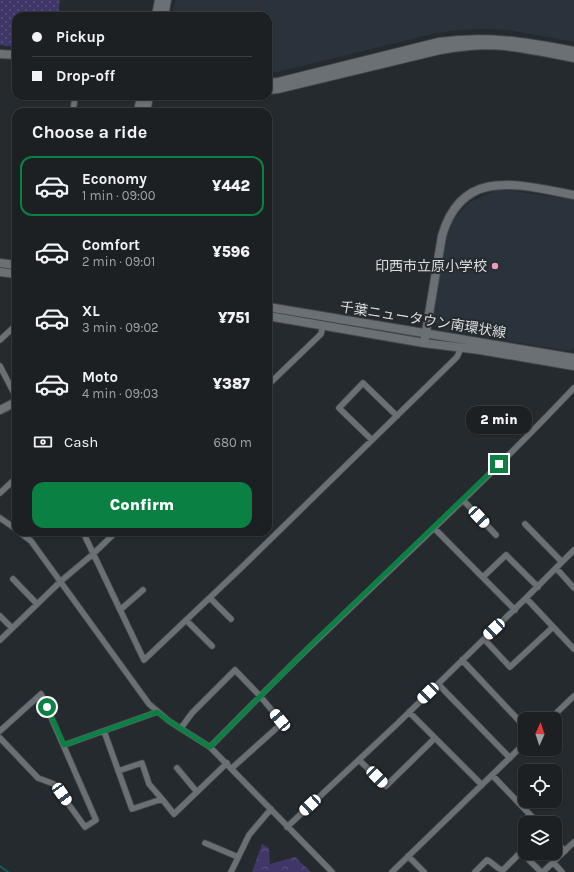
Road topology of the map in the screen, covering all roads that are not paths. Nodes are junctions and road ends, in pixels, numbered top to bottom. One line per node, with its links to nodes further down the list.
1 (159, 0): 3 (street)
2 (168, 0): 4 (street)
3 (157, 12)
4 (165, 12)
5 (574, 51): 9 (street)
6 (0, 54): 7 (street)
7 (12, 56)
8 (574, 58): 10 (street)
9 (272, 82)
10 (272, 90)
11 (574, 195): 20 (street)
12 (0, 263): 13 (street)
13 (12, 264)
14 (0, 272): 15 (street)
15 (12, 274)
16 (272, 308): 20 (street, 千葉ニュータウン南環状線)
17 (272, 317): 18 (street, 千葉ニュータウン南環状線)
18 (323, 325): 22 (street, 千葉ニュータウン南環状線); 27 (street)
19 (11, 330): 21 (street)
20 (425, 333): 22 (street); 24 (street, 千葉ニュータウン南環状線)
21 (0, 340)
22 (424, 343): 23 (street, 千葉ニュータウン南環状線)
23 (461, 348): 26 (street, 千葉ニュータウン南環状線); 32 (street)
24 (574, 358)
25 (0, 366): 29 (street)
26 (574, 366)
27 (272, 381)
28 (574, 388): 36 (street)
29 (12, 390)
30 (12, 404): 31 (street)
31 (0, 410)
32 (396, 416): 33 (street); 33 (street)
33 (372, 440): 55 (street)
34 (12, 482): 35 (street)
35 (0, 493)
36 (463, 500): 40 (street); 41 (street)
37 (0, 518): 39 (street)
38 (525, 524): 47 (street)
39 (12, 526)
40 (434, 528): 49 (street); 71 (street)
41 (496, 535)
42 (25, 536): 51 (street)
43 (85, 536): 46 (street)
44 (112, 536): 46 (street)
45 (574, 550): 47 (street)
46 (93, 554): 51 (street); 58 (street)
47 (562, 562): 48 (street)
48 (556, 568): 52 (street); 53 (street)
49 (483, 577): 52 (street); 59 (street)
50 (13, 579): 57 (street)
51 (61, 581): 57 (street); 73 (street)
52 (538, 587): 56 (street)
53 (574, 588)
54 (143, 590): 58 (street)
55 (210, 598): 61 (street); 62 (street)
56 (526, 598): 59 (street); 63 (street)
57 (37, 604): 64 (street)
58 (120, 610): 62 (street)
59 (514, 610): 65 (street)
60 (0, 616): 64 (street)
61 (230, 618)
62 (186, 620): 67 (street)
63 (553, 627): 65 (street); 68 (street)
64 (12, 628): 66 (street)
65 (484, 639): 69 (street)
66 (0, 640)
67 (212, 646)
68 (574, 649)
69 (462, 660): 70 (street); 76 (street)
70 (438, 684): 74 (street); 85 (street)
71 (260, 696): 77 (street); 83 (street); 89 (street)
72 (574, 696): 75 (street)
73 (157, 712): 77 (street); 78 (street)
74 (409, 712): 81 (street); 86 (street)
75 (557, 712)
76 (518, 720)
77 (181, 728): 83 (street)
78 (104, 731): 82 (street); 90 (street)
79 (0, 732): 82 (street)
80 (0, 738): 82 (street)
81 (435, 738): 86 (street); 92 (street)
82 (64, 745)
83 (210, 747): 87 (street)
84 (518, 750): 85 (street)
85 (510, 758): 91 (street)
86 (359, 760): 97 (street)
87 (227, 764): 89 (street); 93 (street)
88 (177, 768): 93 (street)
89 (232, 768): 95 (street)
90 (118, 771): 94 (street); 94 (street)
91 (492, 775): 92 (street); 96 (street)
92 (482, 784): 102 (street)
93 (197, 792): 94 (street)
94 (162, 799)
95 (271, 809): 97 (street); 103 (street)
96 (531, 816)
97 (287, 827): 106 (street)
98 (574, 842): 101 (street)
99 (205, 843): 103 (street)
100 (562, 848): 101 (street)
101 (565, 851): 104 (street)
102 (408, 856): 107 (street); 108 (street)
103 (238, 857): 105 (street)
104 (553, 862): 110 (street); 111 (street)
105 (231, 872)
106 (332, 872)
107 (393, 872)
108 (424, 872)
109 (475, 872): 110 (street)
110 (542, 872)
111 (562, 872)

